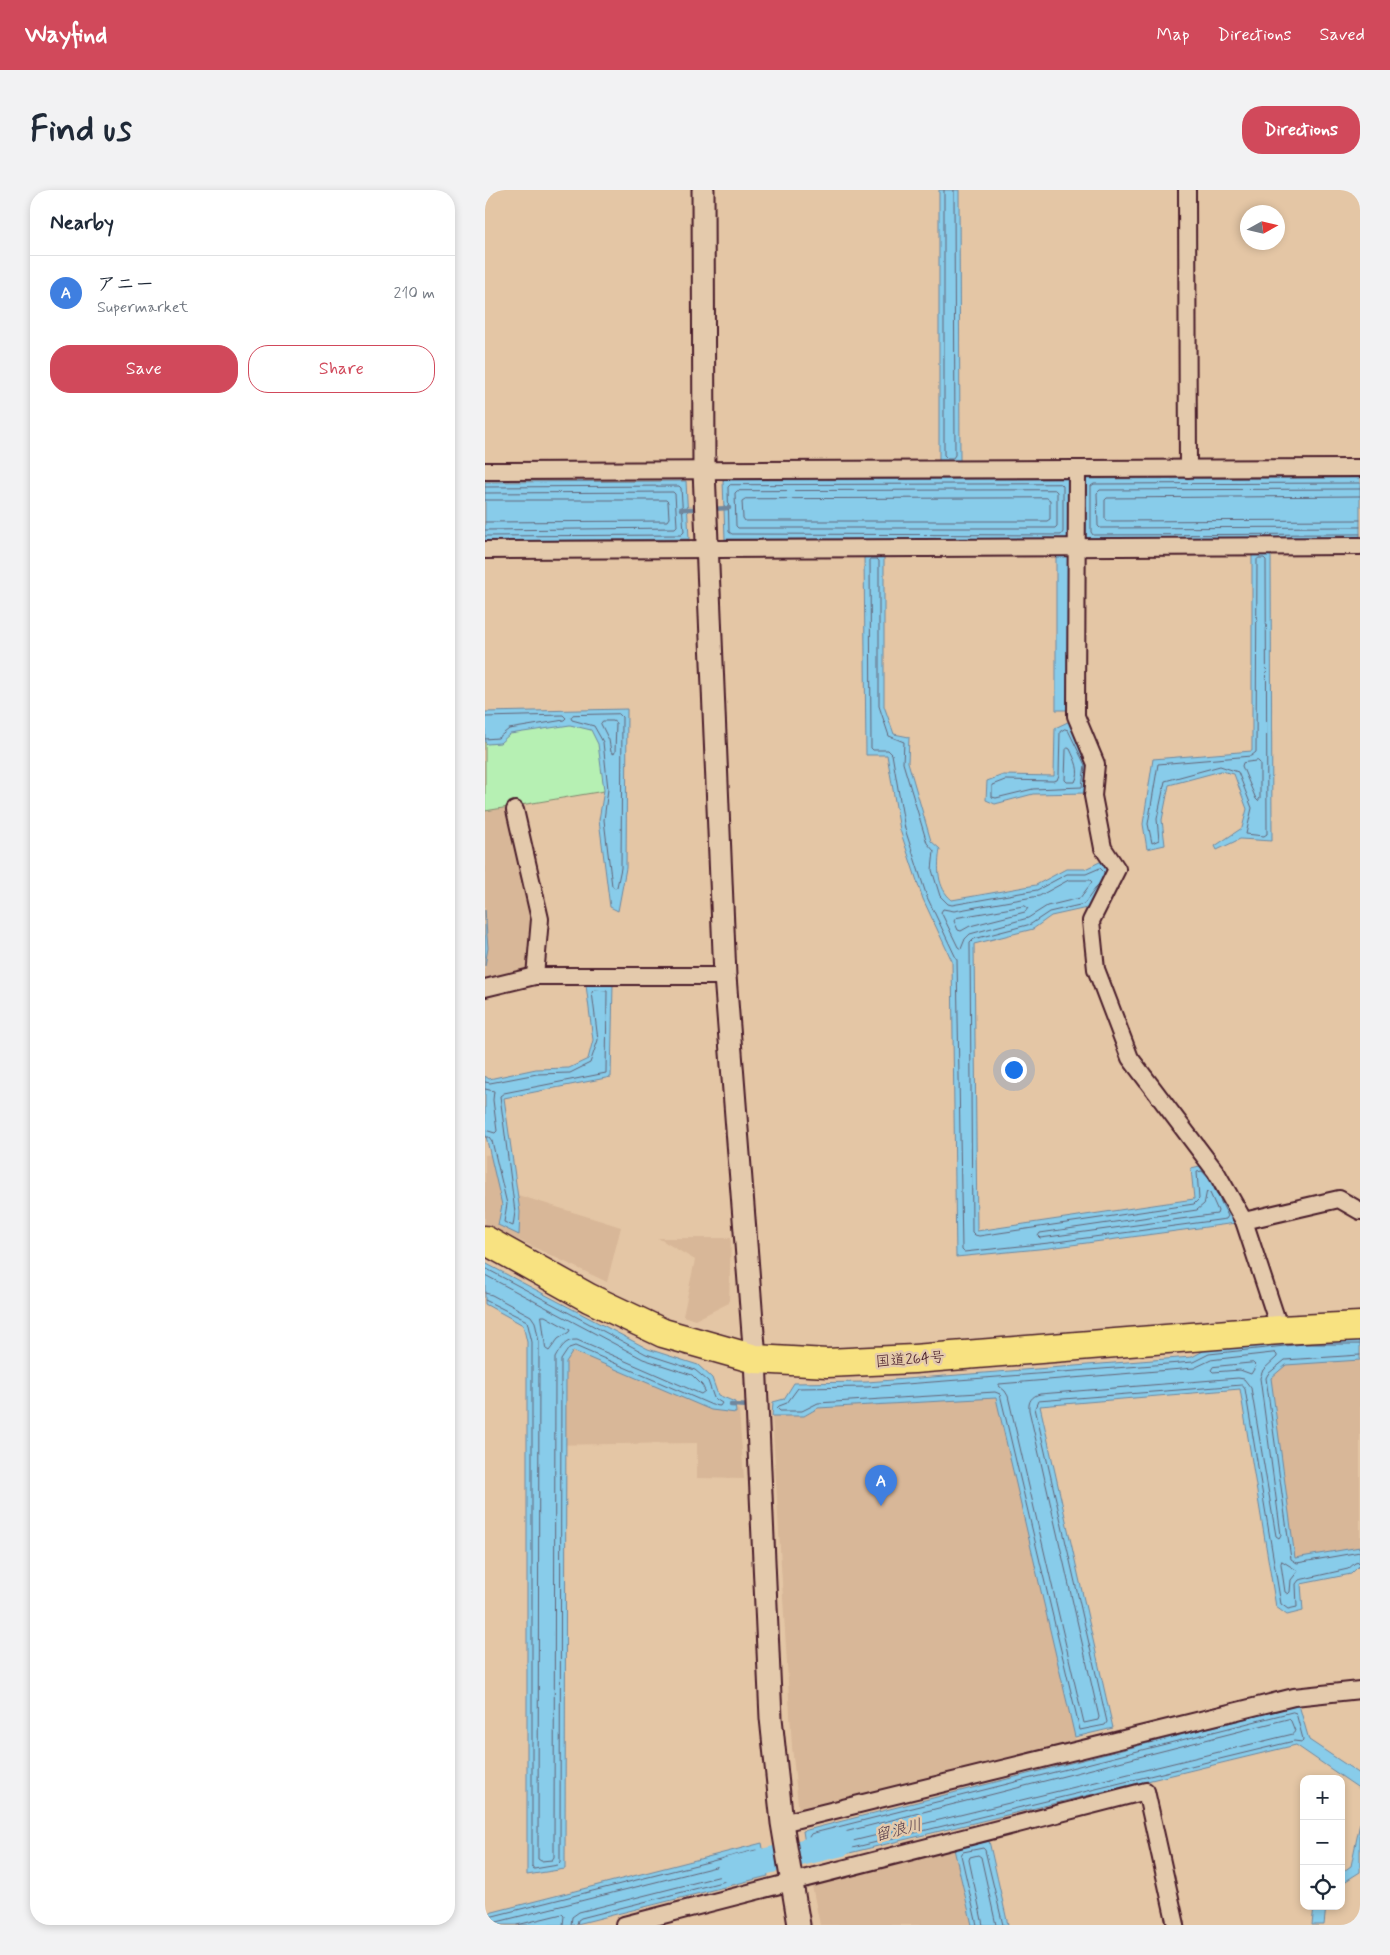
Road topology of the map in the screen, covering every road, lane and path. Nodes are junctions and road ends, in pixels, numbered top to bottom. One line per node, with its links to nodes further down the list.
1 (703, 190): 6 (street)
2 (1187, 190): 5 (street)
3 (1360, 468): 5 (street)
4 (1077, 469): 5 (street); 6 (street); 10 (street)
5 (1188, 469)
6 (704, 470): 7 (street); 9 (street)
7 (485, 471)
8 (1360, 546): 10 (street)
9 (707, 548): 10 (street); 11 (street); 14 (street)
10 (1078, 549): 17 (street)
11 (485, 550)
12 (515, 810): 13 (street)
13 (535, 976): 14 (street); 15 (street)
14 (725, 976): 21 (street)
15 (485, 988)
16 (1360, 1211): 17 (street)
17 (1244, 1221): 20 (street)
18 (485, 1240): 21 (highway, 国道264号)
19 (1360, 1326): 20 (highway, 国道264号)
20 (1281, 1330): 21 (highway, 国道264号)
21 (755, 1359): 23 (street)
22 (1360, 1690): 23 (street)
23 (782, 1823): 24 (street)
24 (791, 1883): 25 (street); 26 (street); 27 (street)
25 (624, 1925)
26 (799, 1925)
27 (1176, 1925)

